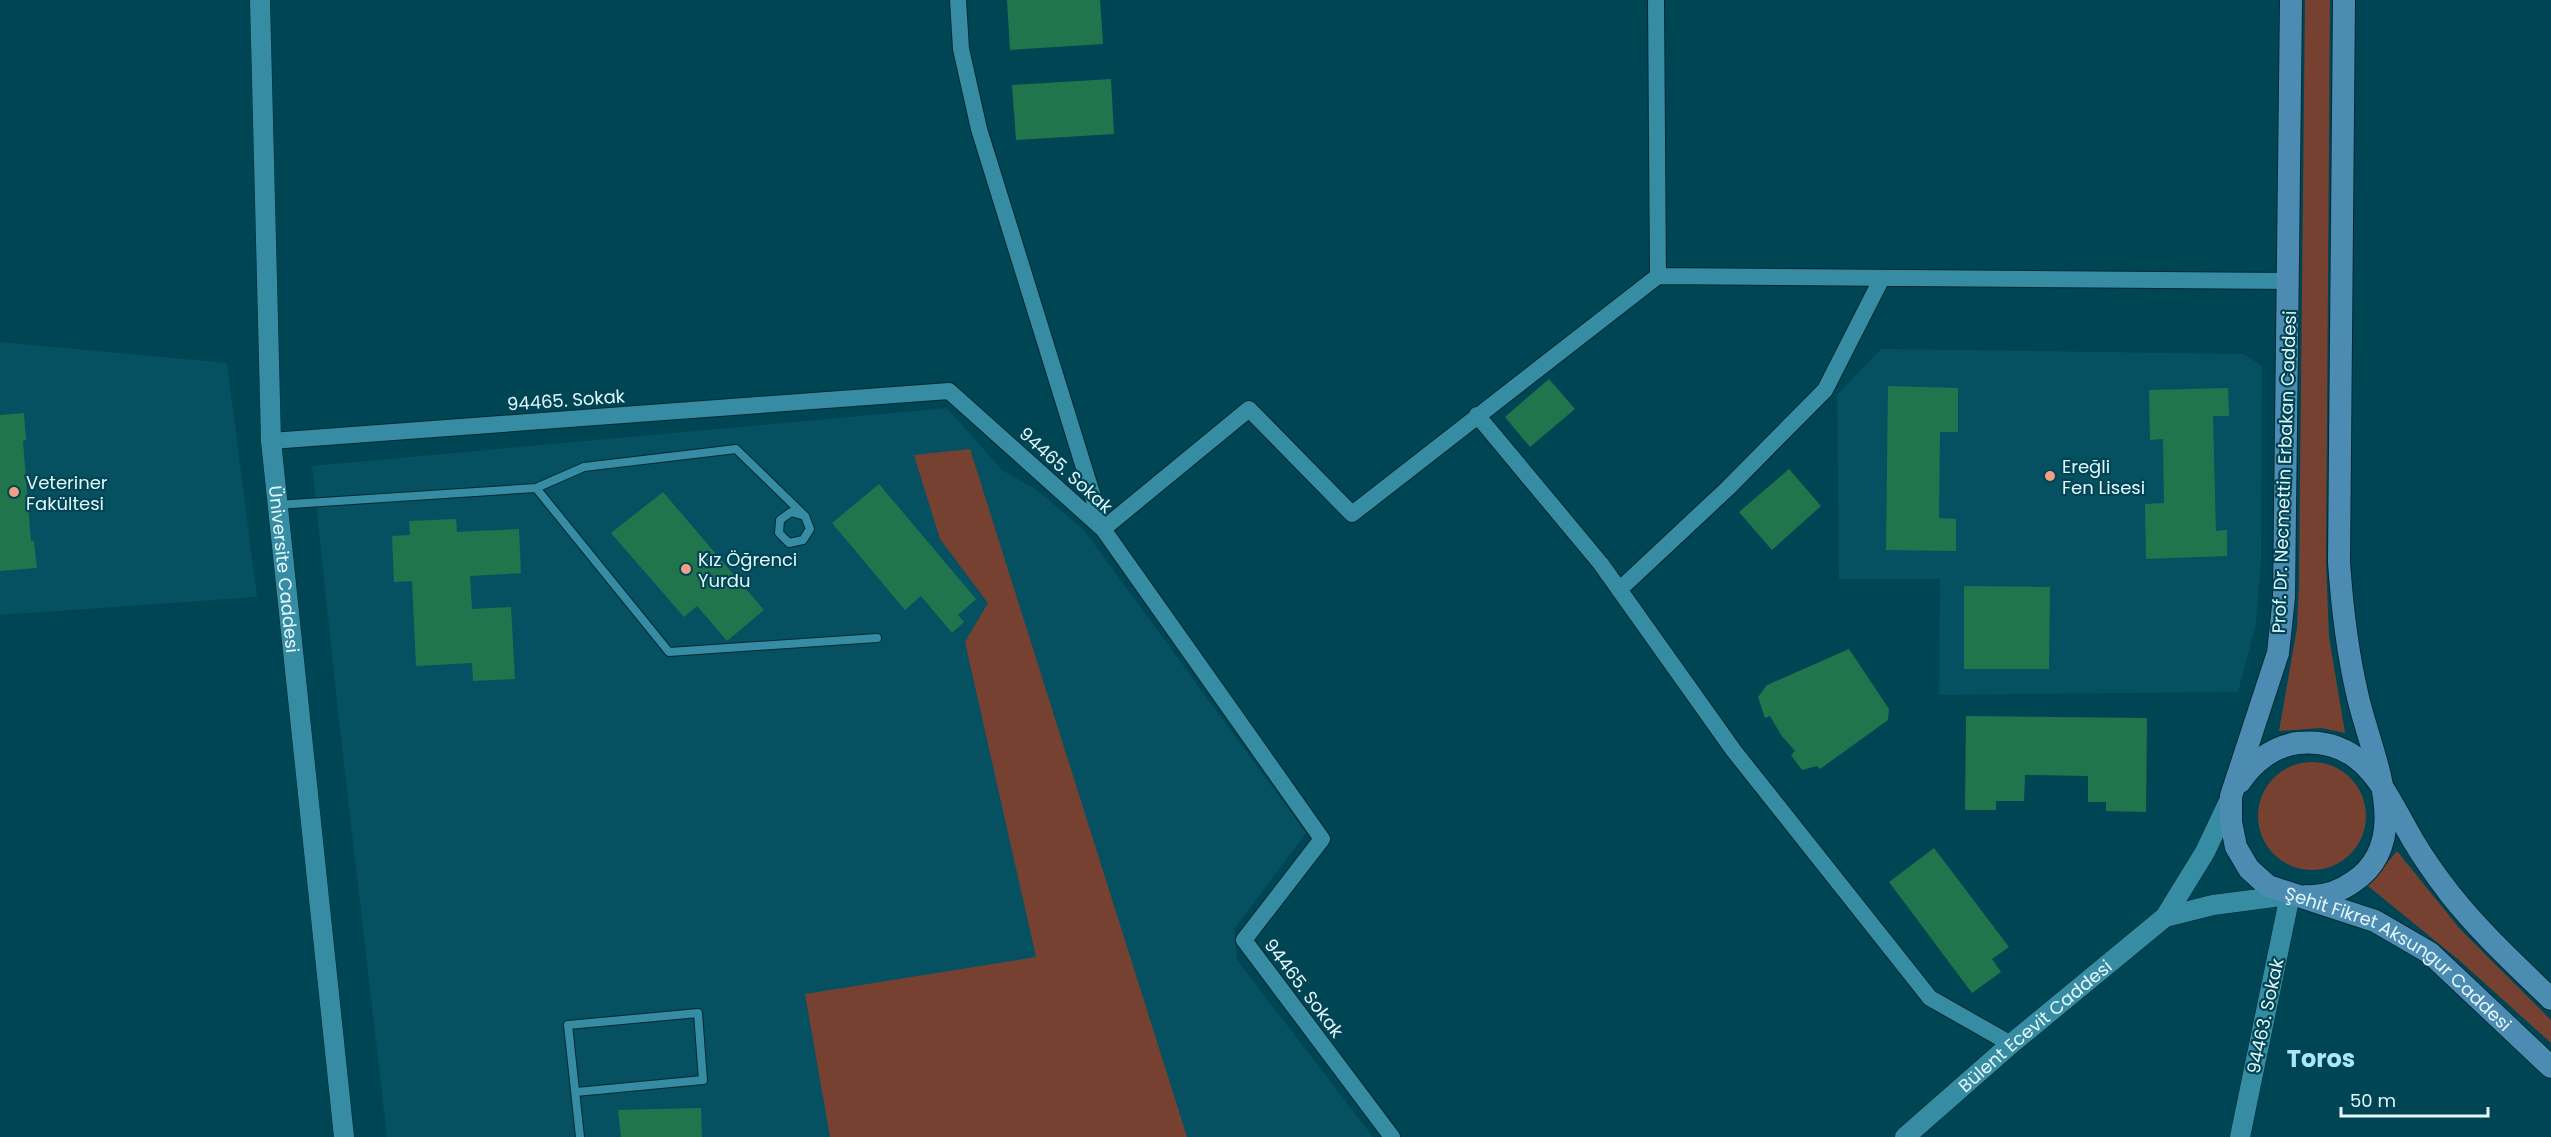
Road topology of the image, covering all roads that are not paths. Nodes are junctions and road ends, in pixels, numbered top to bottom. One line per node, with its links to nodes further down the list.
1 (260, 0): 10 (street, Üniversite Caddesi)
2 (958, 0): 14 (street)
3 (1656, 0): 6 (street)
4 (2291, 0): 8 (main road, Prof. Dr. Necmettin Erbakan Caddesi)
5 (2344, 0): 17 (main road)
6 (1658, 276): 7 (street); 9 (street)
7 (1882, 278): 8 (street); 15 (street)
8 (2289, 281): 18 (main road, Prof. Dr. Necmettin Erbakan Caddesi)
9 (1477, 414): 14 (street); 15 (street)
10 (270, 441): 12 (street, Üniversite Caddesi); 14 (street, 94465. Sokak)
11 (536, 488): 12 (lane); 13 (lane); 16 (lane)
12 (276, 506): 25 (street, Üniversite Caddesi)
13 (805, 516)
14 (1102, 529): 27 (street, 94465. Sokak)
15 (1620, 590): 22 (street)
16 (877, 638)
17 (2380, 780): 18 (main road); 19 (main road, Şehit Fikret Aksungur Caddesi); 21 (main road)
18 (2231, 796): 19 (main road); 20 (street, Bülent Ecevit Caddesi)
19 (2290, 895): 20 (street, Bülent Ecevit Caddesi); 23 (main road, Şehit Fikret Aksungur Caddesi); 29 (street, 94463. Sokak)
20 (2165, 917): 22 (street, Bülent Ecevit Caddesi)
21 (2551, 999)
22 (2011, 1044): 28 (street, Bülent Ecevit Caddesi)
23 (2551, 1067)
24 (576, 1092): 24 (lane); 26 (lane)
25 (344, 1137)
26 (580, 1137)
27 (1392, 1137)
28 (1905, 1137)
29 (2240, 1137)

